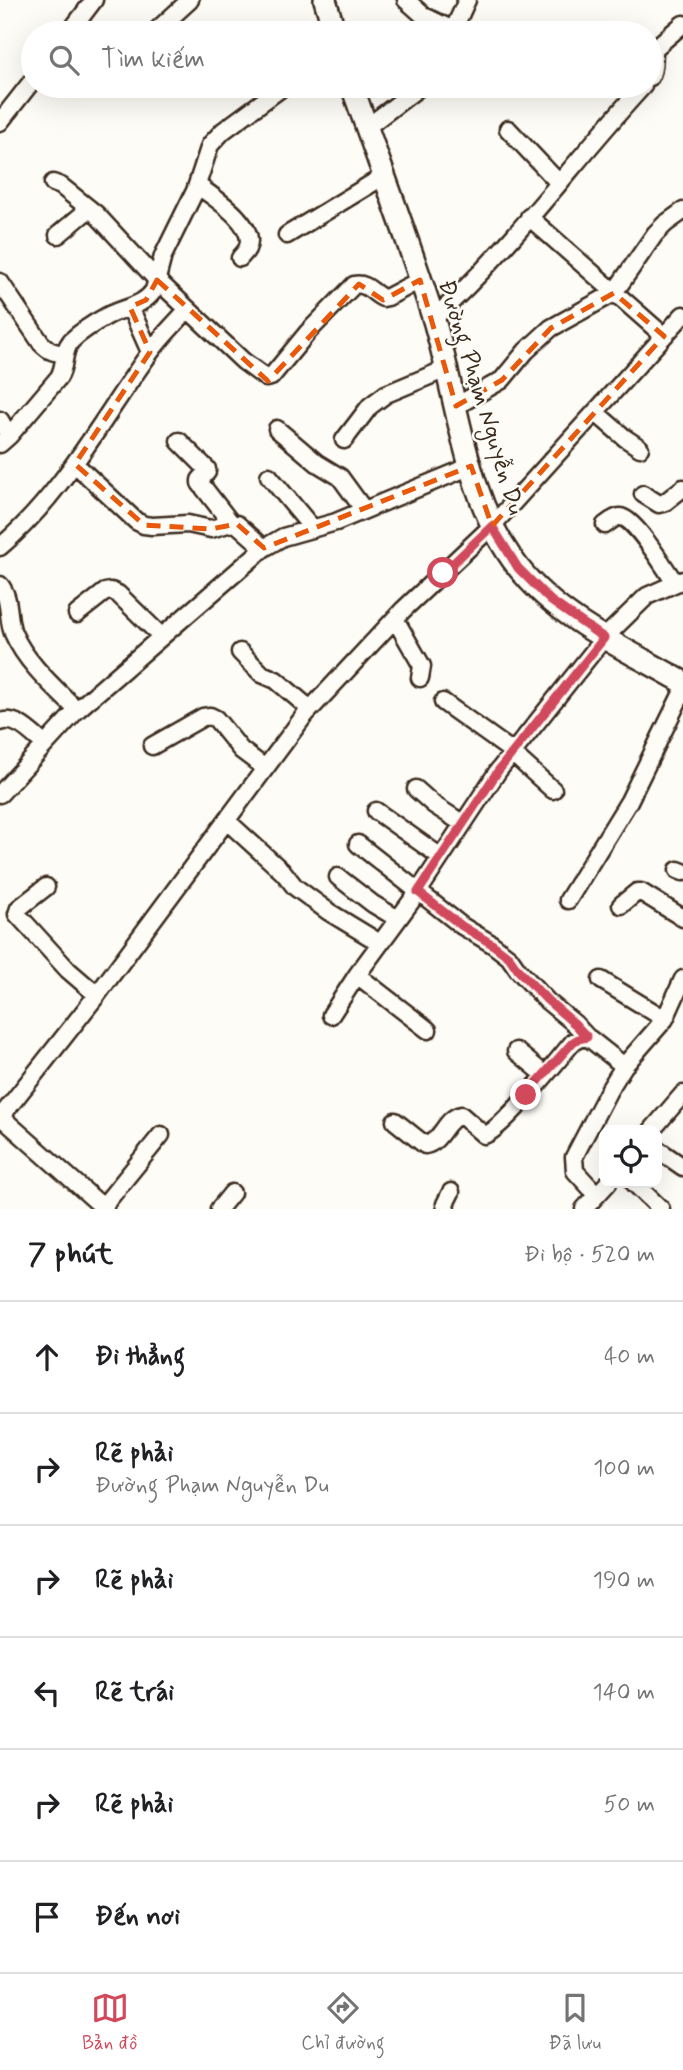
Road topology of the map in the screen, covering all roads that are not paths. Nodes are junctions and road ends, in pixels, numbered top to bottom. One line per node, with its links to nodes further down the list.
1 (94, 0): 6 (street)
2 (190, 0): 7 (street)
3 (325, 0): 8 (main road)
4 (405, 0): 9 (street)
5 (467, 0): 10 (street)
6 (78, 21)
7 (167, 21)
8 (331, 21)
9 (433, 21)
10 (458, 21)
11 (683, 24): 12 (street)
12 (662, 42)
13 (21, 95): 18 (street)
14 (268, 98): 24 (street)
15 (356, 98): 19 (main road, Đường Phạm Nguyễn Du)
16 (405, 98): 19 (street)
17 (633, 98): 23 (street)
18 (0, 122)
19 (367, 127): 21 (main road, Đường Phạm Nguyễn Du)
20 (508, 129): 23 (street)
21 (384, 176): 29 (street); 32 (main road, Đường Phạm Nguyễn Du)
22 (53, 183): 25 (street)
23 (559, 183): 27 (street)
24 (197, 185): 30 (street); 31 (street)
25 (89, 209): 28 (street); 31 (street)
26 (683, 211): 34 (street)
27 (529, 217): 34 (street); 38 (street)
28 (58, 235)
29 (288, 235)
30 (240, 258)
31 (157, 280): 35 (street); 36 (street)
32 (420, 280): 36 (street); 38 (main road, Đường Phạm Nguyễn Du)
33 (0, 282): 40 (street)
34 (614, 293): 39 (street); 43 (street)
35 (130, 307): 40 (street); 41 (street)
36 (188, 309): 41 (street)
37 (683, 315): 39 (street)
38 (433, 319): 42 (main road, Đường Phạm Nguyễn Du)
39 (664, 336): 44 (street)
40 (64, 352): 47 (street)
41 (150, 352): 51 (street)
42 (446, 369): 43 (main road, Đường Phạm Nguyễn Du); 48 (street)
43 (456, 406): 52 (main road, Đường Phạm Nguyễn Du)
44 (595, 412): 50 (street); 59 (street)
45 (0, 420): 47 (street)
46 (277, 429): 56 (street)
47 (5, 440)
48 (344, 440)
49 (179, 441): 57 (street)
50 (640, 448)
51 (75, 464): 57 (street); 61 (street)
52 (471, 466): 56 (street); 59 (main road, Đường Phạm Nguyễn Du)
53 (268, 476): 60 (street)
54 (683, 488): 55 (street)
55 (643, 494)
56 (364, 510): 60 (street)
57 (231, 523): 62 (street)
58 (605, 525): 63 (street)
59 (492, 526): 66 (street); 68 (main road, Đường Phạm Nguyễn Du)
60 (313, 529): 62 (street)
61 (0, 547)
62 (264, 548): 67 (street)
63 (679, 581): 68 (street)
64 (0, 585): 75 (street)
65 (77, 614): 67 (street)
66 (395, 619): 70 (street); 74 (street)
67 (162, 636): 75 (street)
68 (604, 638): 71 (main road, Đường Phạm Nguyễn Du); 79 (street)
69 (240, 652): 74 (street)
70 (420, 678)
71 (683, 682)
72 (683, 691): 92 (street)
73 (443, 702): 79 (street)
74 (310, 709): 80 (street)
75 (77, 710): 77 (street)
76 (0, 722): 77 (street)
77 (44, 744): 81 (street)
78 (152, 746): 80 (street)
79 (512, 752): 83 (street); 86 (street)
80 (265, 768): 85 (street)
81 (3, 784)
82 (416, 789): 86 (street)
83 (553, 790)
84 (376, 811): 88 (street)
85 (227, 821): 96 (street); 100 (street)
86 (463, 823): 88 (street)
87 (358, 844): 91 (street)
88 (441, 857): 91 (street)
89 (338, 877): 95 (street)
90 (46, 887): 100 (street)
91 (418, 892): 95 (street); 104 (street)
92 (568, 900)
93 (621, 905): 94 (street)
94 (683, 918)
95 (398, 919): 96 (street)
96 (380, 943): 97 (street)
97 (357, 975): 101 (street); 103 (street)
98 (683, 979): 102 (street)
99 (601, 980): 102 (street)
100 (97, 995): 109 (street)
101 (331, 1015)
102 (665, 1019): 106 (street)
103 (428, 1030)
104 (587, 1037): 106 (street); 107 (street)
105 (516, 1051): 107 (street)
106 (624, 1066): 116 (street)
107 (545, 1075): 110 (street)
108 (683, 1094): 111 (street)
109 (0, 1117): 119 (street)
110 (395, 1121)
111 (656, 1125)
112 (161, 1135): 119 (street)
113 (662, 1152): 114 (street)
114 (683, 1167)
115 (639, 1188): 123 (street)
116 (602, 1189): 122 (street)
117 (451, 1192): 121 (street)
118 (232, 1193): 120 (street)
119 (103, 1208)
120 (219, 1209)
121 (446, 1209)
122 (584, 1209)
123 (661, 1209)

